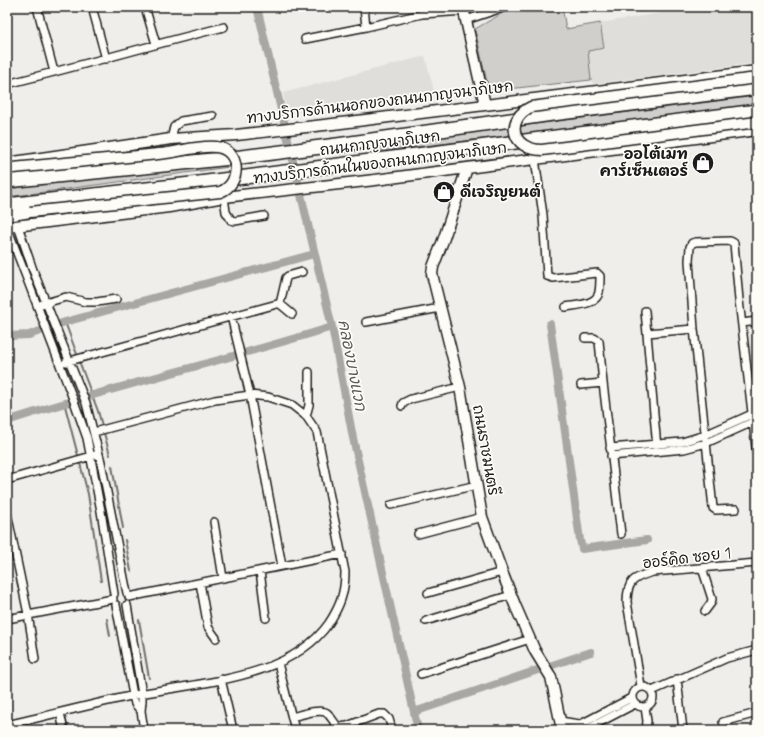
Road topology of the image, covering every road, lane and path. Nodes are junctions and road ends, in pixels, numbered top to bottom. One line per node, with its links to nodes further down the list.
1 (37, 7): 13 (street)
2 (92, 7): 11 (street)
3 (145, 7): 10 (street)
4 (364, 7): 8 (street)
5 (505, 7): 6 (street)
6 (465, 11): 8 (street); 17 (main road)
7 (224, 27): 10 (street)
8 (366, 27): 9 (street)
9 (305, 39)
10 (156, 44): 11 (street)
11 (106, 59): 13 (street)
12 (757, 71): 17 (main road, ทางบริการด้านนอกของถนนกาญจนาภิเษก)
13 (54, 72): 15 (street)
14 (757, 78): 20 (main road, bridge)
15 (7, 84)
16 (757, 88): 26 (highway, ถนนกาญจนาภิเษก)
17 (485, 105): 22 (main road, ทางบริการด้านนอกของถนนกาญจนาภิเษก)
18 (757, 111): 28 (highway, ถนนกาญจนาภิเษก)
19 (214, 116): 22 (street)
20 (757, 122)
21 (757, 130): 23 (main road, ทางบริการด้านในของถนนกาญจนาภิเษก)
22 (171, 139): 24 (main road, ทางบริการด้านนอกของถนนกาญจนาภิเษก)
23 (535, 159): 25 (main road, ทางบริการด้านในของถนนกาญจนาภิเษก); 38 (street)
24 (9, 167): 29 (main road, bridge)
25 (467, 168): 27 (main road, ทางบริการด้านในของถนนกาญจนาภิเษก); 39 (main road, ถนนราชมนตรี)
26 (7, 182)
27 (224, 197): 30 (street); 31 (main road, ทางบริการด้านในของถนนกาญจนาภิเษก)
28 (7, 206)
29 (7, 216)
30 (264, 216)
31 (18, 226): 32 (main road, ทางบริการด้านในของถนนกาญจนาภิเษก); 35 (street)
32 (7, 227): 37 (street)
33 (302, 272): 36 (street)
34 (116, 299): 35 (street)
35 (46, 303): 37 (street); 49 (street)
36 (280, 304): 41 (street); 42 (street)
37 (37, 306): 50 (street)
38 (566, 307)
39 (440, 308): 44 (street); 54 (main road, ถนนราชมนตรี)
40 (645, 311): 47 (street)
41 (292, 314)
42 (231, 316): 49 (street); 55 (street)
43 (757, 321): 45 (street)
44 (366, 322)
45 (742, 323): 46 (street); 58 (street)
46 (694, 329): 47 (street); 60 (street)
47 (647, 333): 63 (street)
48 (585, 338): 52 (street)
49 (76, 360): 50 (street); 59 (street)
50 (59, 364): 65 (street)
51 (309, 372): 57 (street)
52 (602, 383): 53 (street); 62 (street)
53 (581, 385)
54 (460, 387): 56 (street); 69 (main road, ถนนราชมนตรี)
55 (250, 395): 57 (street); 59 (street); 79 (street)
56 (402, 406)
57 (306, 416): 77 (street)
58 (755, 417): 60 (street); 61 (street); 67 (street)
59 (94, 432): 64 (street)
60 (705, 435): 61 (street); 63 (street)
61 (706, 443): 63 (street); 71 (street)
62 (610, 448): 63 (street); 66 (street)
63 (657, 448): 66 (street)
64 (99, 454): 65 (street); 86 (street)
65 (91, 456): 68 (street); 88 (street)
66 (611, 456): 76 (street)
67 (757, 456)
68 (7, 480)
69 (477, 484): 70 (street); 73 (main road, ถนนราชมนตรี)
70 (391, 505)
71 (736, 509)
72 (7, 513): 91 (street)
73 (482, 517): 75 (street); 82 (main road, ถนนราชมนตรี)
74 (214, 522): 83 (street)
75 (418, 534)
76 (621, 534)
77 (342, 554): 79 (street); 99 (street)
78 (757, 563): 80 (street, ออร์คิด ซอย 1)
79 (282, 566): 81 (street)
80 (702, 568): 90 (street); 103 (street, ออร์คิด ซอย 1)
81 (260, 571): 83 (street); 92 (street)
82 (502, 572): 85 (street); 87 (main road, ถนนราชมนตรี)
83 (223, 578): 84 (street)
84 (200, 583): 86 (street); 95 (street)
85 (428, 593)
86 (128, 595): 88 (street); 89 (street)
87 (511, 595): 94 (street); 96 (main road, ถนนราชมนตรี)
88 (114, 600): 89 (street); 91 (street); 106 (street)
89 (127, 605): 105 (street)
90 (705, 611)
91 (28, 614): 93 (street); 98 (street)
92 (266, 618)
93 (7, 619)
94 (426, 621)
95 (216, 638)
96 (530, 639): 100 (street); 114 (main road, ถนนราชมนตรี)
97 (757, 650): 102 (street)
98 (35, 659)
99 (278, 663): 101 (street); 112 (street)
100 (421, 674)
101 (221, 679): 105 (street); 119 (street)
102 (677, 679): 104 (street); 124 (street)
103 (641, 686): 104 (street); 107 (street)
104 (652, 691): 108 (street)
105 (142, 694): 106 (street); 109 (street)
106 (133, 695): 109 (street); 110 (street)
107 (634, 700): 108 (street); 116 (street); 122 (street)
108 (645, 707): 123 (street)
109 (141, 711): 118 (street)
110 (60, 713): 115 (street); 117 (street)
111 (757, 713): 113 (street)
112 (292, 717): 120 (street); 121 (street)
113 (723, 722)
114 (561, 725): 116 (street)
115 (9, 726)
116 (579, 727)
117 (64, 730)
118 (144, 730)
119 (232, 730)
120 (295, 730)
121 (392, 730)
122 (585, 730)
123 (646, 730)
124 (683, 730)

